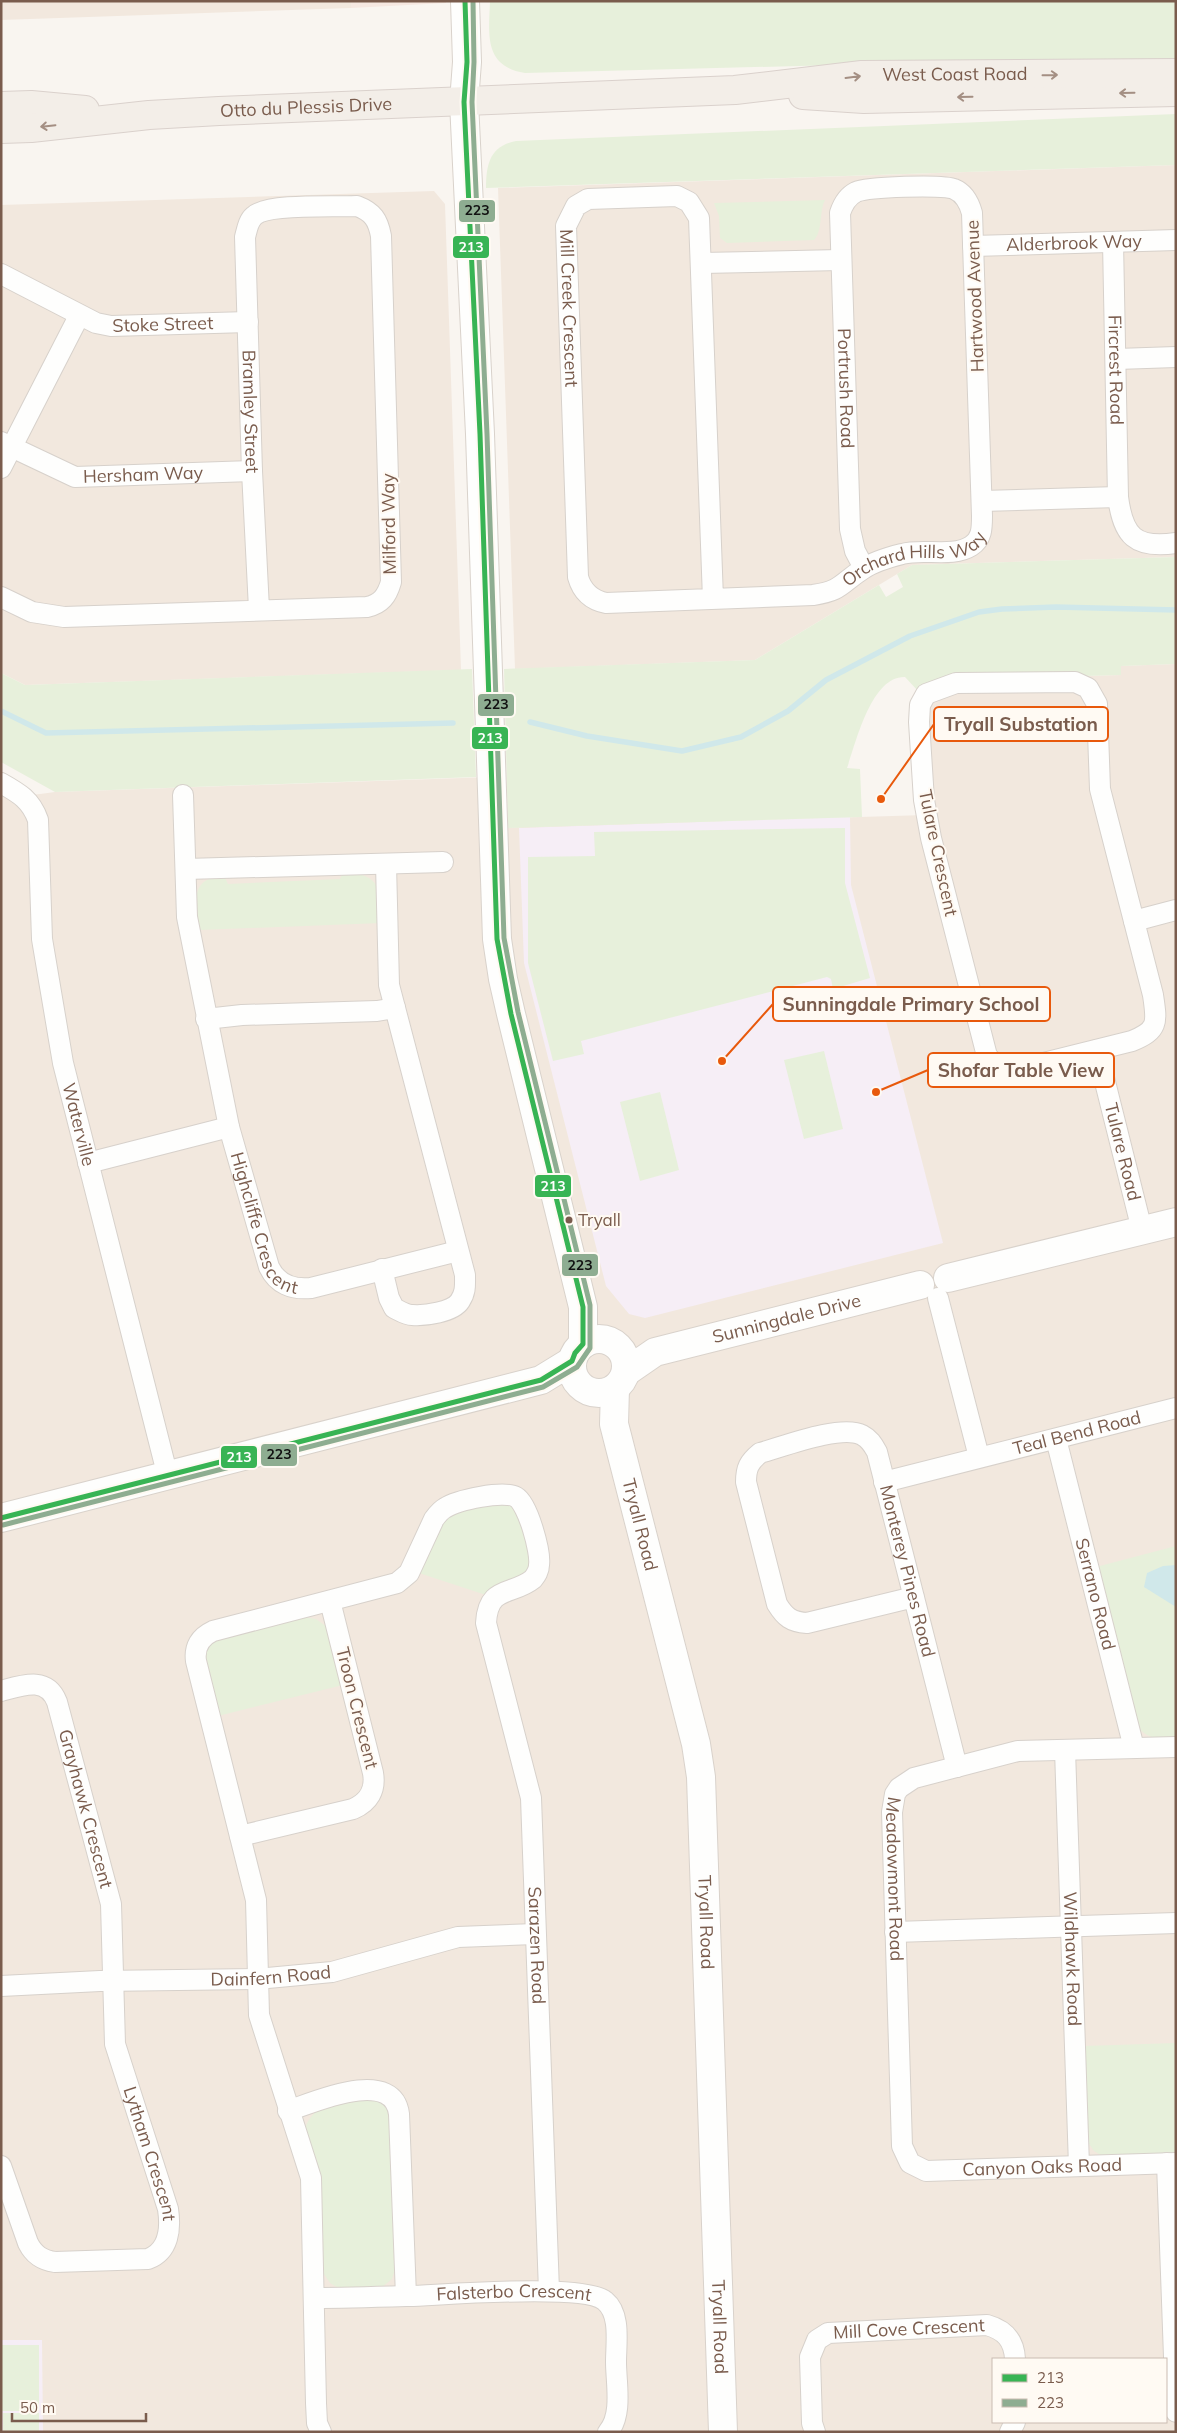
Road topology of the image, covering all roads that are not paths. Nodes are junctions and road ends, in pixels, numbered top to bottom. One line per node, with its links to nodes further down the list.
1 (465, 1): 5 (street)
2 (1176, 73): 3 (main road, West Coast Road, one-way to 2)
3 (735, 90): 4 (main road, West Coast Road, one-way to 3); 5 (main road, West Coast Road)
4 (1176, 92)
5 (464, 102): 7 (main road, Otto du Plessis Drive); 49 (street)
6 (1, 106): 7 (main road, Otto du Plessis Drive)
7 (149, 115): 8 (main road, Otto du Plessis Drive, one-way to 8)
8 (1, 129)
9 (842, 207): 13 (street, Hartwood Avenue); 14 (street, Portrush Road)
10 (253, 216): 18 (street, Bramley Street); 31 (street, Milford Way)
11 (1176, 240): 12 (street, Alderbrook Way)
12 (1113, 242): 13 (street, Alderbrook Way); 20 (street, Fircrest Road)
13 (973, 246): 25 (street, Hartwood Avenue)
14 (840, 260): 15 (street); 27 (street, Portrush Road)
15 (702, 263): 29 (street, Mill Creek Crescent); 30 (street, Mill Creek Crescent)
16 (1, 274): 17 (street, Stoke Street)
17 (79, 316): 18 (street, Stoke Street); 21 (street)
18 (248, 322): 23 (street, Bramley Street)
19 (1176, 357): 20 (street)
20 (1117, 359): 24 (street, Fircrest Road)
21 (6, 445): 22 (street); 23 (street, Hersham Way)
22 (1, 468)
23 (252, 471): 31 (street, Bramley Street)
24 (1118, 497): 25 (street, Orchard Hills Way); 26 (street)
25 (982, 501): 27 (street, Orchard Hills Way)
26 (1176, 543)
27 (864, 568): 30 (street, Orchard Hills Way)
28 (1, 597): 31 (street, Milford Way)
29 (591, 597): 30 (street, Orchard Hills Way)
30 (713, 599)
31 (259, 609)
32 (1, 783): 43 (street, Waterville)
33 (184, 795): 36 (street, Highcliffe Crescent)
34 (443, 862): 35 (street)
35 (386, 864): 36 (street); 39 (street)
36 (186, 869): 40 (street, Highcliffe Crescent)
37 (1176, 910): 38 (street)
38 (1134, 921): 41 (street); 41 (street, Tulare Crescent)
39 (395, 1008): 40 (street); 46 (street)
40 (206, 1019): 42 (street, Highcliffe Crescent)
41 (1096, 1050): 45 (street, Tulare Road)
42 (229, 1127): 43 (street, Highcliffe Crescent); 47 (street, Highcliffe Crescent)
43 (88, 1163): 58 (street, Waterville)
44 (1176, 1222): 45 (street, Sunningdale Drive)
45 (1142, 1230): 48 (street, Sunningdale Drive)
46 (458, 1251): 47 (street, Highcliffe Crescent); 47 (street)
47 (382, 1269)
48 (935, 1287): 50 (street, Sunningdale Drive); 57 (street)
49 (595, 1348): 50 (street, Sunningdale Drive); 51 (street); 52 (street); 53 (street)
50 (655, 1352): 52 (street, Sunningdale Drive)
51 (541, 1380): 53 (street); 58 (street)
52 (620, 1380): 53 (street); 55 (street, Tryall Road)
53 (585, 1389): 55 (street, Tryall Road)
54 (1176, 1408): 56 (street, Teal Bend Road)
55 (614, 1424): 88 (street, Tryall Road)
56 (1056, 1439): 57 (street, Teal Bend Road); 65 (street, Serrano Road)
57 (979, 1457): 59 (street, Monterey Pines Road)
58 (168, 1477): 60 (street)
59 (884, 1482): 61 (street, Monterey Pines Road); 61 (street)
60 (1, 1518)
61 (914, 1597): 67 (street, Monterey Pines Road)
62 (330, 1601): 68 (street); 68 (street, Troon Crescent); 72 (street, Sarazen Road)
63 (1, 1690): 74 (street, Grayhawk Crescent)
64 (1176, 1747): 65 (street, Meadowmont Road)
65 (1134, 1748): 66 (street, Meadowmont Road)
66 (1065, 1750): 67 (street, Meadowmont Road); 70 (street, Wildhawk Road)
67 (957, 1767): 71 (street, Meadowmont Road)
68 (240, 1836): 73 (street)
69 (1176, 1923): 70 (street)
70 (1071, 1927): 71 (street); 80 (street, Wildhawk Road)
71 (896, 1932): 78 (street, Meadowmont Road)
72 (536, 1934): 73 (street, Dainfern Road); 81 (street, Sarazen Road)
73 (257, 1979): 74 (street, Dainfern Road); 76 (street)
74 (114, 1981): 75 (street, Dainfern Road); 79 (street, Lytham Crescent)
75 (1, 1986)
76 (288, 2111): 82 (street); 83 (street)
77 (1172, 2163): 80 (street, Canyon Oaks Road); 85 (street)
78 (910, 2164): 80 (street, Canyon Oaks Road)
79 (1, 2166)
80 (1079, 2166)
81 (548, 2291): 82 (street, Falsterbo Crescent); 87 (street, Falsterbo Crescent)
82 (406, 2296): 83 (street, Falsterbo Crescent)
83 (314, 2298): 86 (street)
84 (1015, 2358): 89 (street, Mill Cove Crescent)
85 (1176, 2412)
86 (321, 2432)
87 (608, 2432)
88 (723, 2432)
89 (815, 2432)

